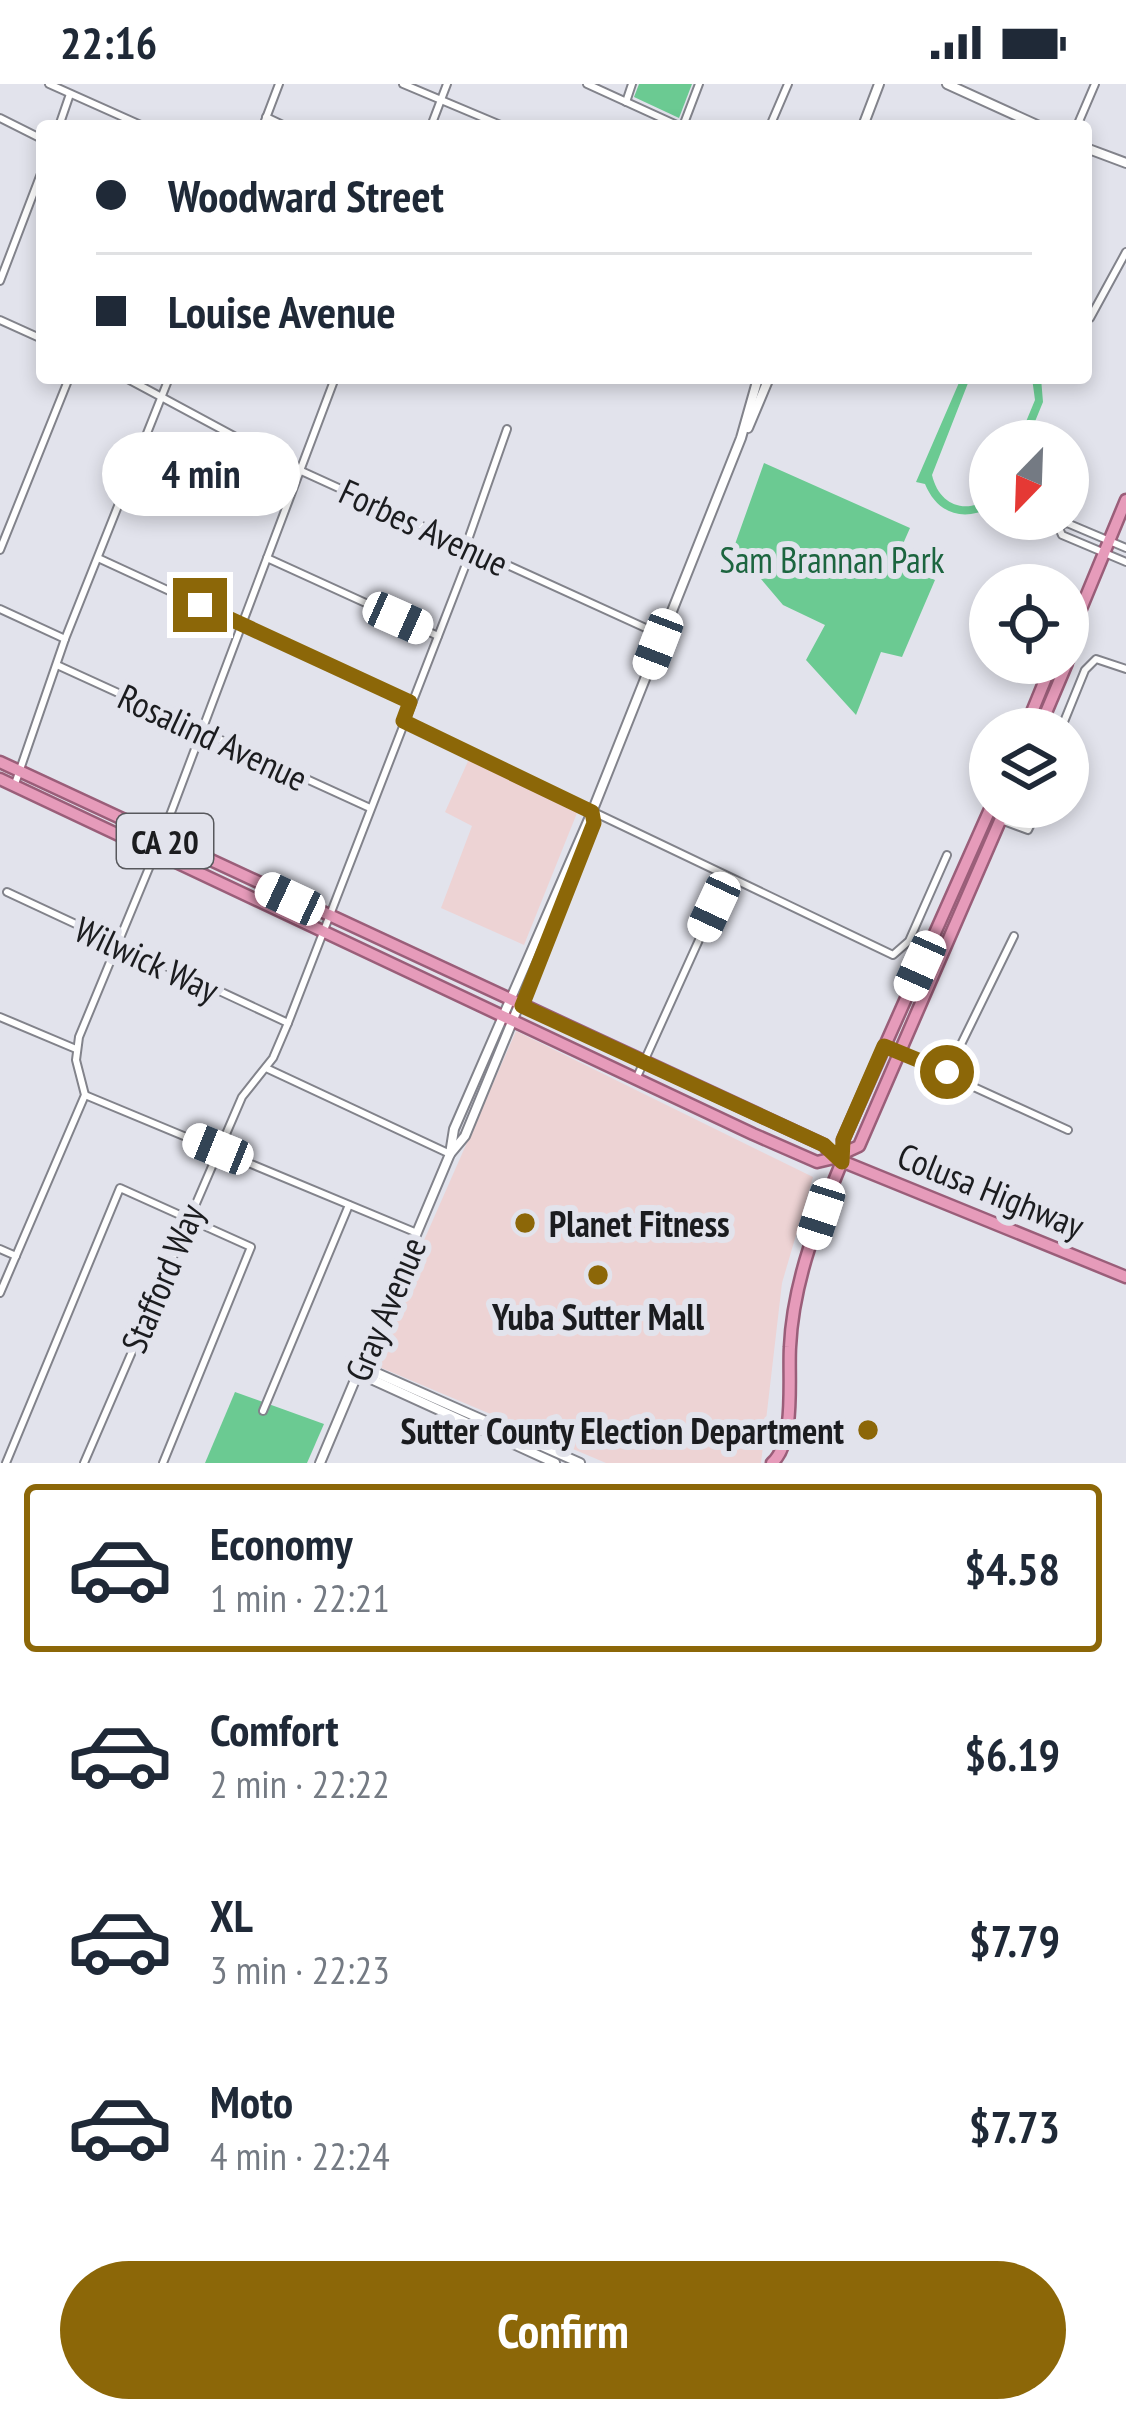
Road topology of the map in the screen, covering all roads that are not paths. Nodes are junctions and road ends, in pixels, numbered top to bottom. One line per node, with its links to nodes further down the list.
1 (49, 84): 13 (street)
2 (279, 84): 20 (street)
3 (404, 84): 15 (street)
4 (447, 84): 15 (street)
5 (587, 84): 16 (street)
6 (632, 84): 16 (street)
7 (699, 84): 24 (street)
8 (788, 84): 25 (street)
9 (879, 84): 26 (main road)
10 (947, 84): 14 (main road)
11 (1095, 84): 28 (street)
12 (980, 85): 14 (street)
13 (70, 94): 18 (street); 19 (street)
14 (975, 97): 27 (main road)
15 (441, 99): 21 (street); 22 (street)
16 (626, 102): 23 (street)
17 (0, 118): 29 (street)
18 (61, 120)
19 (129, 120)
20 (265, 120)
21 (433, 120)
22 (489, 120)
23 (667, 120)
24 (684, 120)
25 (773, 120)
26 (865, 120)
27 (1026, 120)
28 (1080, 120)
29 (36, 136)
30 (1092, 151): 31 (main road)
31 (1124, 165)
32 (36, 187): 34 (street)
33 (1126, 252): 35 (street)
34 (0, 281)
35 (1092, 314)
36 (0, 320): 37 (street)
37 (36, 336)
38 (67, 384): 52 (street)
39 (138, 384): 44 (street, Forbes Avenue)
40 (167, 384): 44 (street)
41 (333, 384): 47 (street)
42 (756, 384): 46 (main road, Gray Avenue)
43 (766, 384): 46 (main road, Gray Avenue)
44 (162, 396): 47 (street, Forbes Avenue); 53 (street)
45 (507, 429): 49 (street, Stafford Way)
46 (741, 438): 59 (main road, Gray Avenue)
47 (300, 470): 49 (street, Forbes Avenue); 54 (street)
48 (1126, 500): 50 (highway)
49 (468, 547): 59 (street, Forbes Avenue); 60 (street, Stafford Way)
50 (1107, 547): 50 (street); 51 (street); 55 (street); 56 (highway)
51 (1126, 548)
52 (0, 550)
53 (98, 558): 58 (street); 61 (street)
54 (267, 558): 58 (street); 60 (street)
55 (1126, 562)
56 (1089, 586)
57 (0, 609): 61 (street)
58 (241, 624): 64 (street); 67 (street)
59 (662, 635): 73 (main road, Gray Avenue)
60 (438, 636): 64 (street, Stafford Way)
61 (65, 639): 62 (street)
62 (57, 665): 67 (street, Rosalind Avenue); 69 (street)
63 (1126, 669): 65 (street)
64 (410, 702): 66 (street, Stafford Way)
65 (1069, 708)
66 (403, 721): 72 (street, Stafford Way); 73 (street)
67 (201, 732): 72 (street, Rosalind Avenue); 76 (street)
68 (0, 762): 69 (highway, CA 20)
69 (20, 772): 71 (street); 76 (highway, CA 20)
70 (0, 779): 71 (highway, CA 20)
71 (15, 787): 77 (highway, CA 20)
72 (370, 808): 81 (street, Stafford Way)
73 (592, 812): 79 (street); 85 (main road, Gray Avenue); 86 (main road, Gray Avenue)
74 (982, 828): 91 (highway)
75 (997, 828): 93 (highway)
76 (161, 839): 77 (street); 81 (highway, CA 20)
77 (154, 855): 82 (highway, CA 20); 84 (street)
78 (947, 855): 79 (street)
79 (727, 878): 94 (street)
80 (7, 892): 84 (street, Wilwick Way)
81 (331, 918): 82 (street, Stafford Way); 85 (highway, CA 20)
82 (326, 933): 87 (highway, CA 20); 89 (street, Stafford Way)
83 (1014, 936): 96 (street)
84 (118, 947): 89 (street, Wilwick Way); 92 (street)
85 (508, 1000): 86 (highway, CA 20); 87 (main road, Gray Avenue)
86 (522, 1006): 90 (main road, Gray Avenue); 94 (highway, CA 20)
87 (501, 1016): 90 (highway, CA 20); 101 (main road, Gray Avenue)
88 (0, 1017): 92 (street)
89 (288, 1023): 95 (street, Stafford Way)
90 (514, 1023): 97 (highway, CA 20); 101 (main road, Gray Avenue)
91 (884, 1046): 93 (street); 102 (highway)
92 (76, 1048): 98 (street)
93 (897, 1052): 96 (street); 102 (highway)
94 (644, 1062): 97 (street); 102 (highway, CA 20)
95 (266, 1067): 100 (street, Stafford Way); 101 (street)
96 (947, 1072): 99 (street)
97 (636, 1079): 102 (highway, CA 20)
98 (85, 1095): 100 (street); 107 (street)
99 (1068, 1130)
100 (218, 1149): 103 (street); 104 (street, Stafford Way)
101 (450, 1154): 105 (main road, Gray Avenue)
102 (841, 1157): 108 (highway, Colusa Highway / CA 20); 112 (highway)
103 (349, 1205): 105 (street); 111 (street)
104 (187, 1217): 113 (street); 114 (street, Stafford Way); 115 (street)
105 (417, 1233): 110 (main road, Gray Avenue)
106 (0, 1250): 107 (street)
107 (16, 1256): 109 (street)
108 (1126, 1277)
109 (0, 1293)
110 (359, 1370): 116 (main road, Gray Avenue); 117 (main road); 118 (main road)
111 (263, 1411)
112 (778, 1461)
113 (6, 1463)
114 (84, 1463)
115 (163, 1463)
116 (320, 1463)
117 (555, 1463)
118 (580, 1463)

